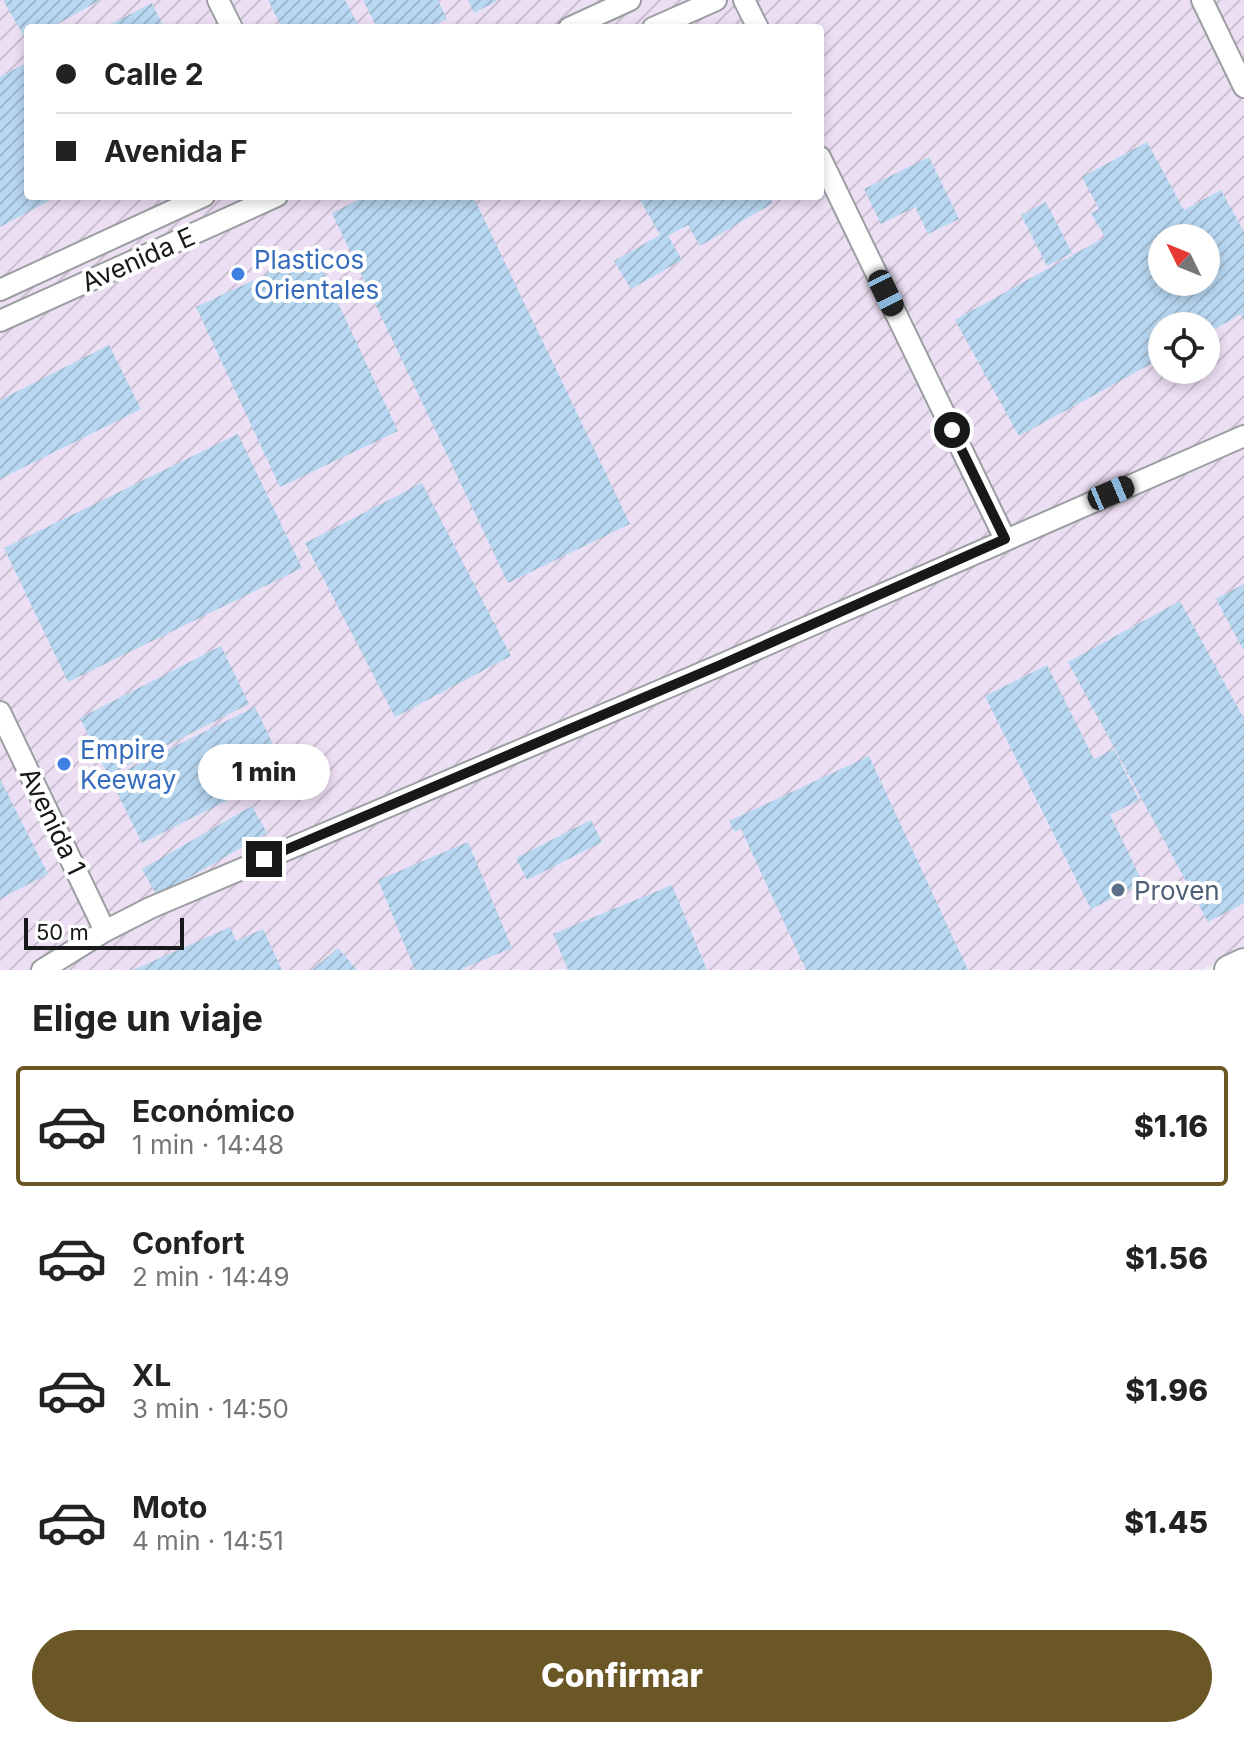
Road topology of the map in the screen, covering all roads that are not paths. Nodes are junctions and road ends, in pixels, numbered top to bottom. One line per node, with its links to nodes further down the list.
1 (218, 0): 6 (street)
2 (630, 0): 7 (street)
3 (716, 0): 8 (street)
4 (744, 0): 9 (street)
5 (1202, 0): 10 (street)
6 (230, 24)
7 (578, 24)
8 (662, 24)
9 (756, 24)
10 (1244, 87)
11 (824, 165): 17 (street)
12 (195, 200): 14 (street, Avenida E)
13 (268, 200): 15 (street, Avenida E)
14 (0, 290)
15 (0, 321)
16 (1244, 436): 17 (street)
17 (1005, 539): 19 (street)
18 (0, 712): 19 (street, Avenida 1)
19 (105, 931): 21 (street)
20 (1244, 963): 22 (main road)
21 (42, 970)
22 (1229, 970)

